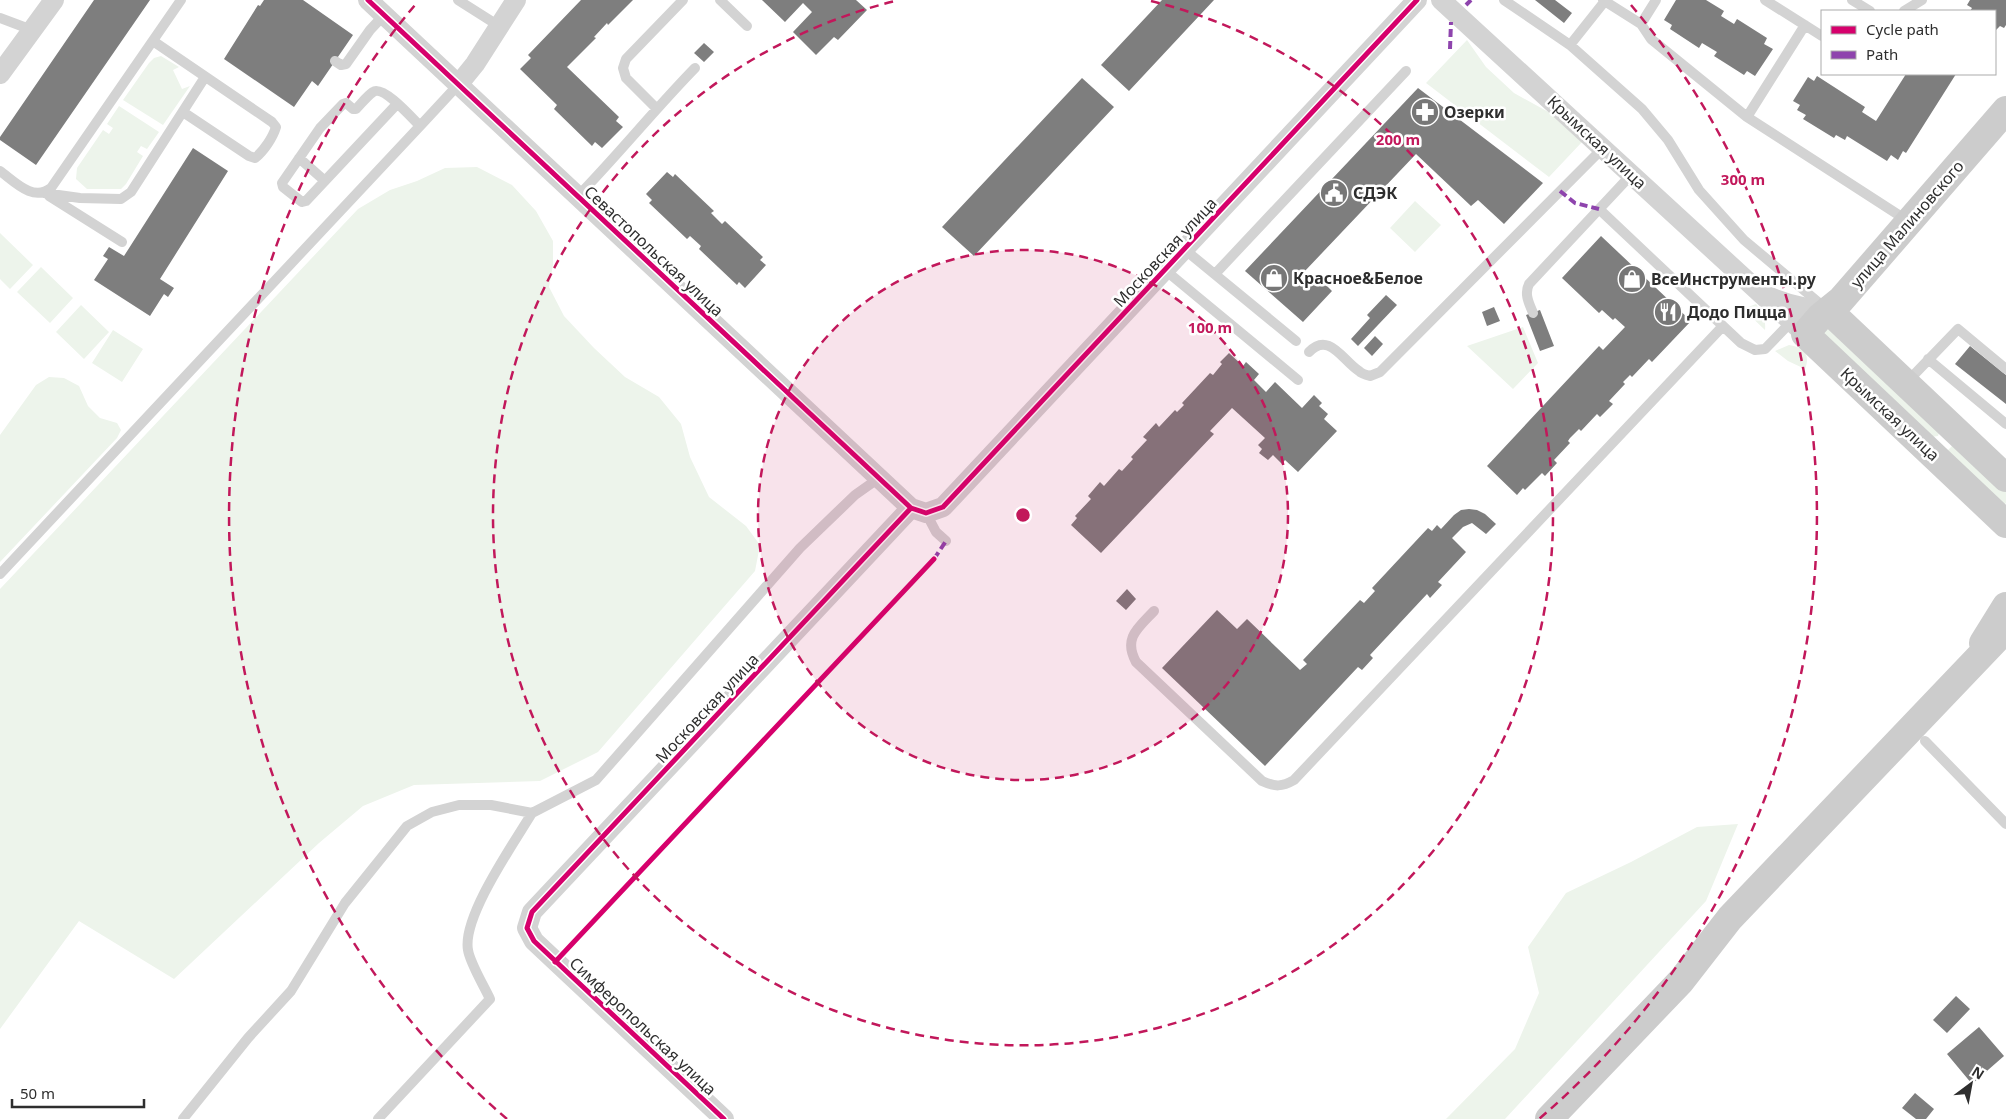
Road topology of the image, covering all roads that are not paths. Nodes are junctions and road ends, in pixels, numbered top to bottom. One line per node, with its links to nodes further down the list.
1 (54, 0): 24 (street)
2 (181, 0): 26 (lane)
3 (368, 0): 18 (street, Севастопольская улица)
4 (458, 0): 22 (lane)
5 (516, 0): 22 (street)
6 (683, 0): 35 (lane)
7 (720, 0): 23 (lane)
8 (1417, 0): 50 (street, Московская улица)
9 (1441, 0): 40 (street, Крымская улица)
10 (1504, 0): 27 (lane)
11 (1656, 0): 20 (lane)
12 (1765, 0): 21 (lane)
13 (1852, 0): 16 (lane)
14 (1922, 0): 17 (lane)
15 (1604, 1): 20 (lane); 27 (lane)
16 (1868, 10)
17 (1906, 10)
18 (384, 15): 28 (lane); 33 (street, Севастопольская улица)
19 (0, 18): 24 (lane)
20 (1641, 24): 38 (lane)
21 (1805, 25): 25 (lane); 38 (lane)
22 (499, 26): 33 (street)
23 (747, 26)
24 (32, 30): 31 (street)
25 (1821, 35)
26 (153, 41): 32 (lane); 45 (lane)
27 (1570, 45): 54 (lane)
28 (335, 61)
29 (695, 68): 35 (lane)
30 (1406, 71): 52 (lane)
31 (0, 74)
32 (205, 77): 37 (lane); 37 (lane)
33 (458, 85): 39 (lane); 46 (street, Севастопольская улица)
34 (397, 104): 39 (lane); 41 (lane); 44 (lane)
35 (656, 108): 46 (lane)
36 (2006, 110): 48 (main road, улица Малиновского)
37 (183, 112): 45 (lane)
38 (1747, 117): 48 (lane)
39 (420, 126): 72 (lane)
40 (1602, 148): 43 (street, Крымская улица); 59 (lane)
41 (299, 158): 44 (lane); 44 (lane)
42 (0, 171): 45 (lane)
43 (1631, 175): 47 (lane); 53 (street, Крымская улица)
44 (324, 181)
45 (44, 193): 49 (lane)
46 (577, 197): 67 (street, Севастопольская улица)
47 (1599, 210): 55 (lane); 56 (lane)
48 (1909, 222): 54 (main road, улица Малиновского)
49 (122, 242)
50 (1184, 249): 51 (street, Московская улица); 52 (lane)
51 (1165, 270): 62 (lane); 69 (street, Московская улица)
52 (1215, 274): 58 (lane)
53 (1751, 286): 54 (street, Крымская улица); 57 (street, Крымская улица)
54 (1828, 310): 57 (main road, улица Малиновского); 63 (main road, Крымская улица)
55 (1533, 313)
56 (1723, 326): 57 (lane); 74 (lane)
57 (1798, 328): 66 (main road, Крымская улица)
58 (1296, 341)
59 (1309, 352)
60 (1928, 359): 61 (lane); 63 (lane); 64 (lane)
61 (2006, 369)
62 (1298, 380)
63 (1906, 383): 65 (main road, Крымская улица)
64 (2006, 424)
65 (1955, 430): 66 (main road); 68 (main road, Крымская улица)
66 (1932, 454): 70 (main road, Крымская улица)
67 (879, 478): 69 (street, Севастопольская улица); 79 (lane)
68 (2006, 478)
69 (919, 510): 71 (lane); 81 (street, Московская улица)
70 (2004, 525)
71 (946, 541)
72 (0, 574)
73 (2006, 606): 77 (main road)
74 (1154, 611)
75 (2006, 629): 77 (main road)
76 (2006, 656): 78 (main road)
77 (1960, 678): 82 (main road)
78 (1925, 741): 80 (lane); 82 (main road)
79 (532, 813): 83 (lane); 84 (lane)
80 (2006, 824)
81 (527, 928): 85 (street, Симферопольская улица)
82 (1681, 981): 86 (main road)
83 (183, 1119)
84 (378, 1119)
85 (724, 1119)
86 (1549, 1119)

